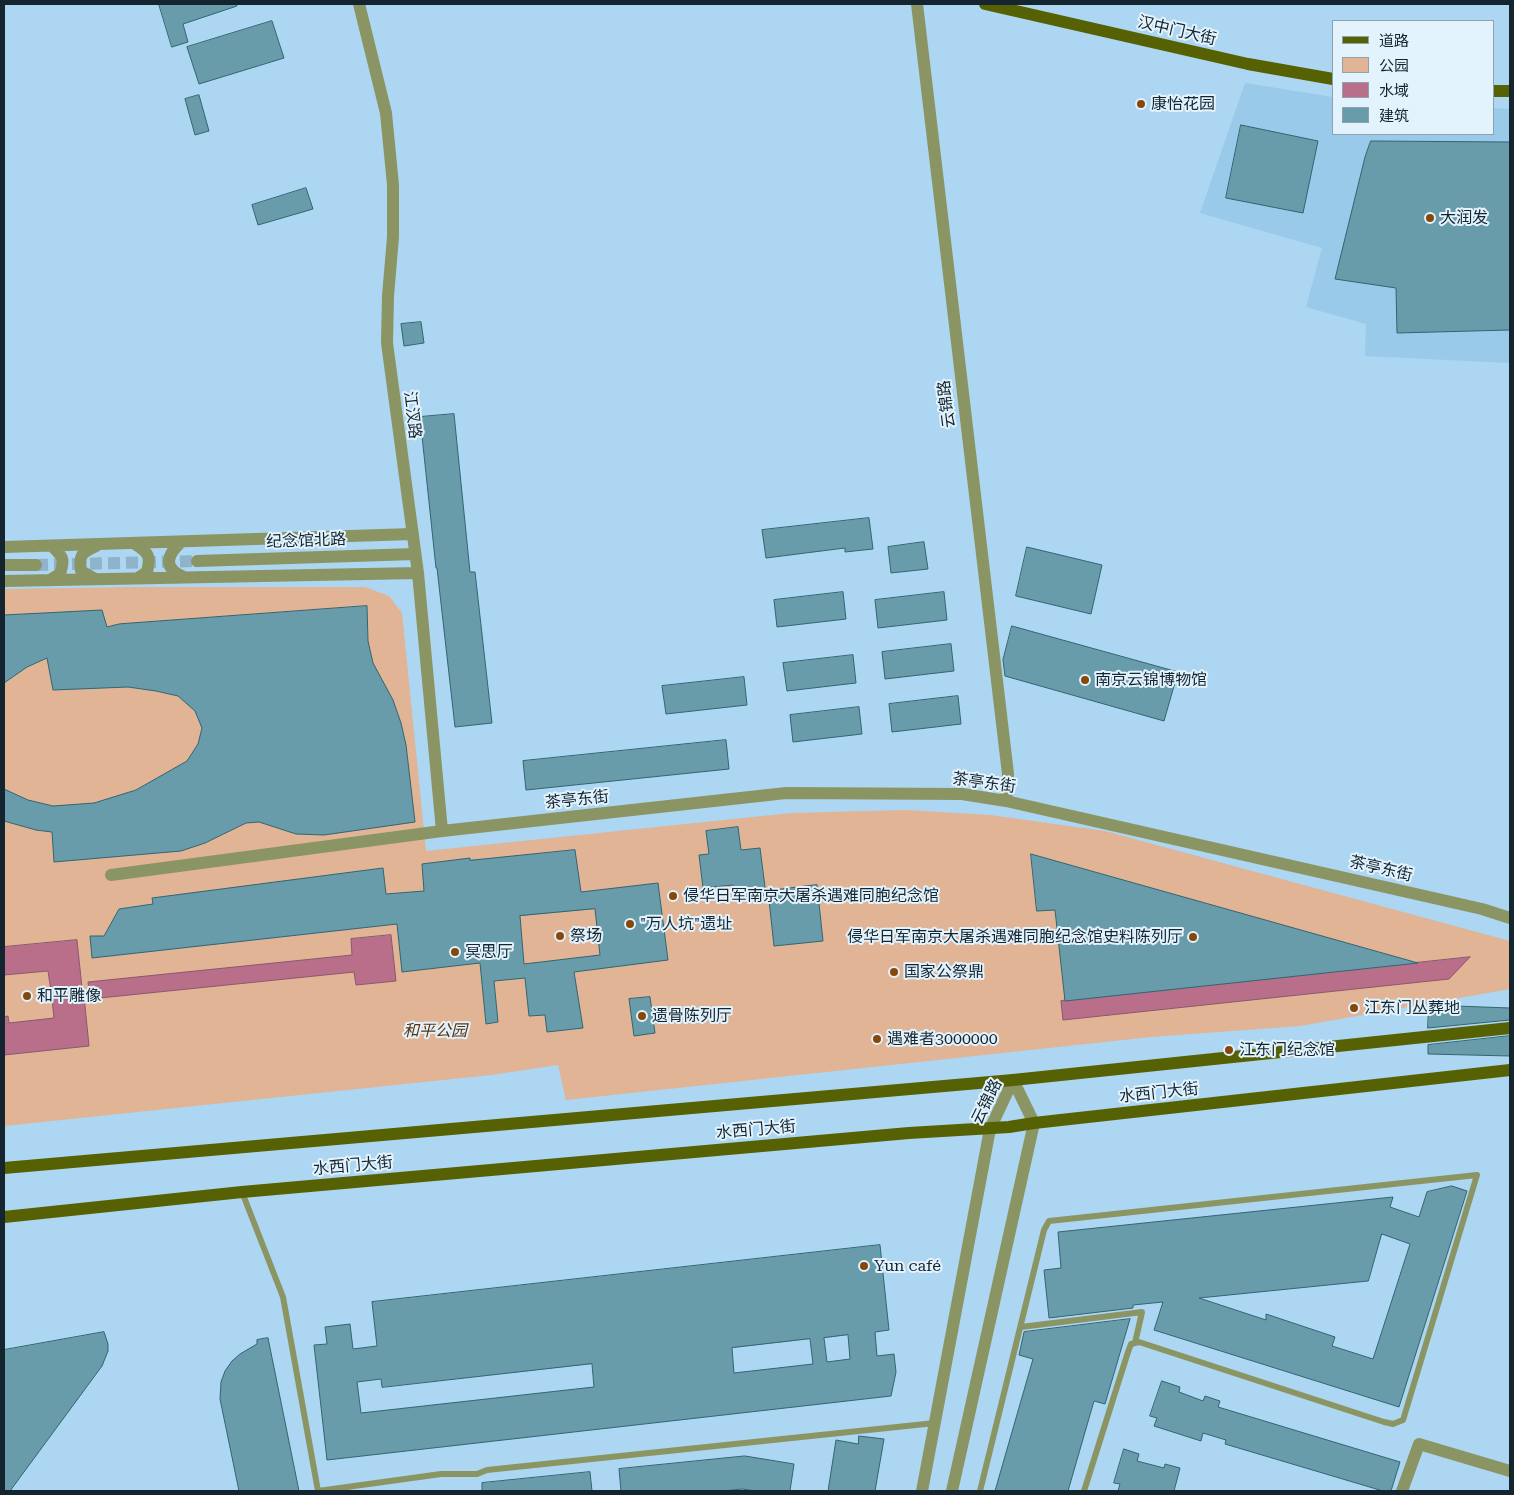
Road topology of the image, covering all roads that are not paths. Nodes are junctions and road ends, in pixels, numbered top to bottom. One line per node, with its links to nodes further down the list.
1 (359, 4): 7 (street, 江汊路)
2 (916, 4): 23 (street, 云锦路)
3 (985, 4): 4 (main road, 汉中门大街)
4 (1332, 79)
5 (1494, 91): 6 (main road)
6 (1510, 91)
7 (413, 534): 8 (street); 13 (street, 江汊路)
8 (182, 542): 10 (street); 18 (street)
9 (98, 544): 10 (street); 11 (street); 20 (street)
10 (135, 544): 19 (street)
11 (52, 546): 12 (street); 21 (street)
12 (4, 548)
13 (416, 554): 14 (street, 纪念馆北路); 17 (street, 江汊路)
14 (197, 561)
15 (36, 564): 16 (street)
16 (4, 565)
17 (418, 573): 18 (street); 24 (street, 江汊路)
18 (186, 577): 19 (street)
19 (138, 578): 20 (street)
20 (95, 579): 21 (street)
21 (50, 580): 22 (street)
22 (4, 581)
23 (1006, 801): 24 (street, 茶亭东街); 26 (street, 茶亭东街)
24 (442, 831): 25 (street, 茶亭东街)
25 (111, 875)
26 (1510, 918)
27 (1510, 1028): 29 (main road, 水西门大街)
28 (1510, 1070): 30 (main road, 水西门大街)
29 (1013, 1080): 30 (street, 云锦路); 31 (street, 云锦路); 32 (main road, 水西门大街)
30 (1034, 1123): 31 (main road, 水西门大街); 41 (street)
31 (990, 1129): 33 (main road, 水西门大街); 37 (street, 云锦路)
32 (4, 1168)
33 (242, 1192): 34 (main road, 水西门大街); 39 (lane)
34 (4, 1217)
35 (1021, 1327): 36 (lane); 36 (lane); 42 (lane)
36 (1135, 1343): 43 (lane)
37 (935, 1423): 39 (lane); 40 (street, 云锦路)
38 (1510, 1472): 44 (street)
39 (318, 1491)
40 (922, 1491)
41 (952, 1491)
42 (980, 1491)
43 (1084, 1491)
44 (1402, 1491)

